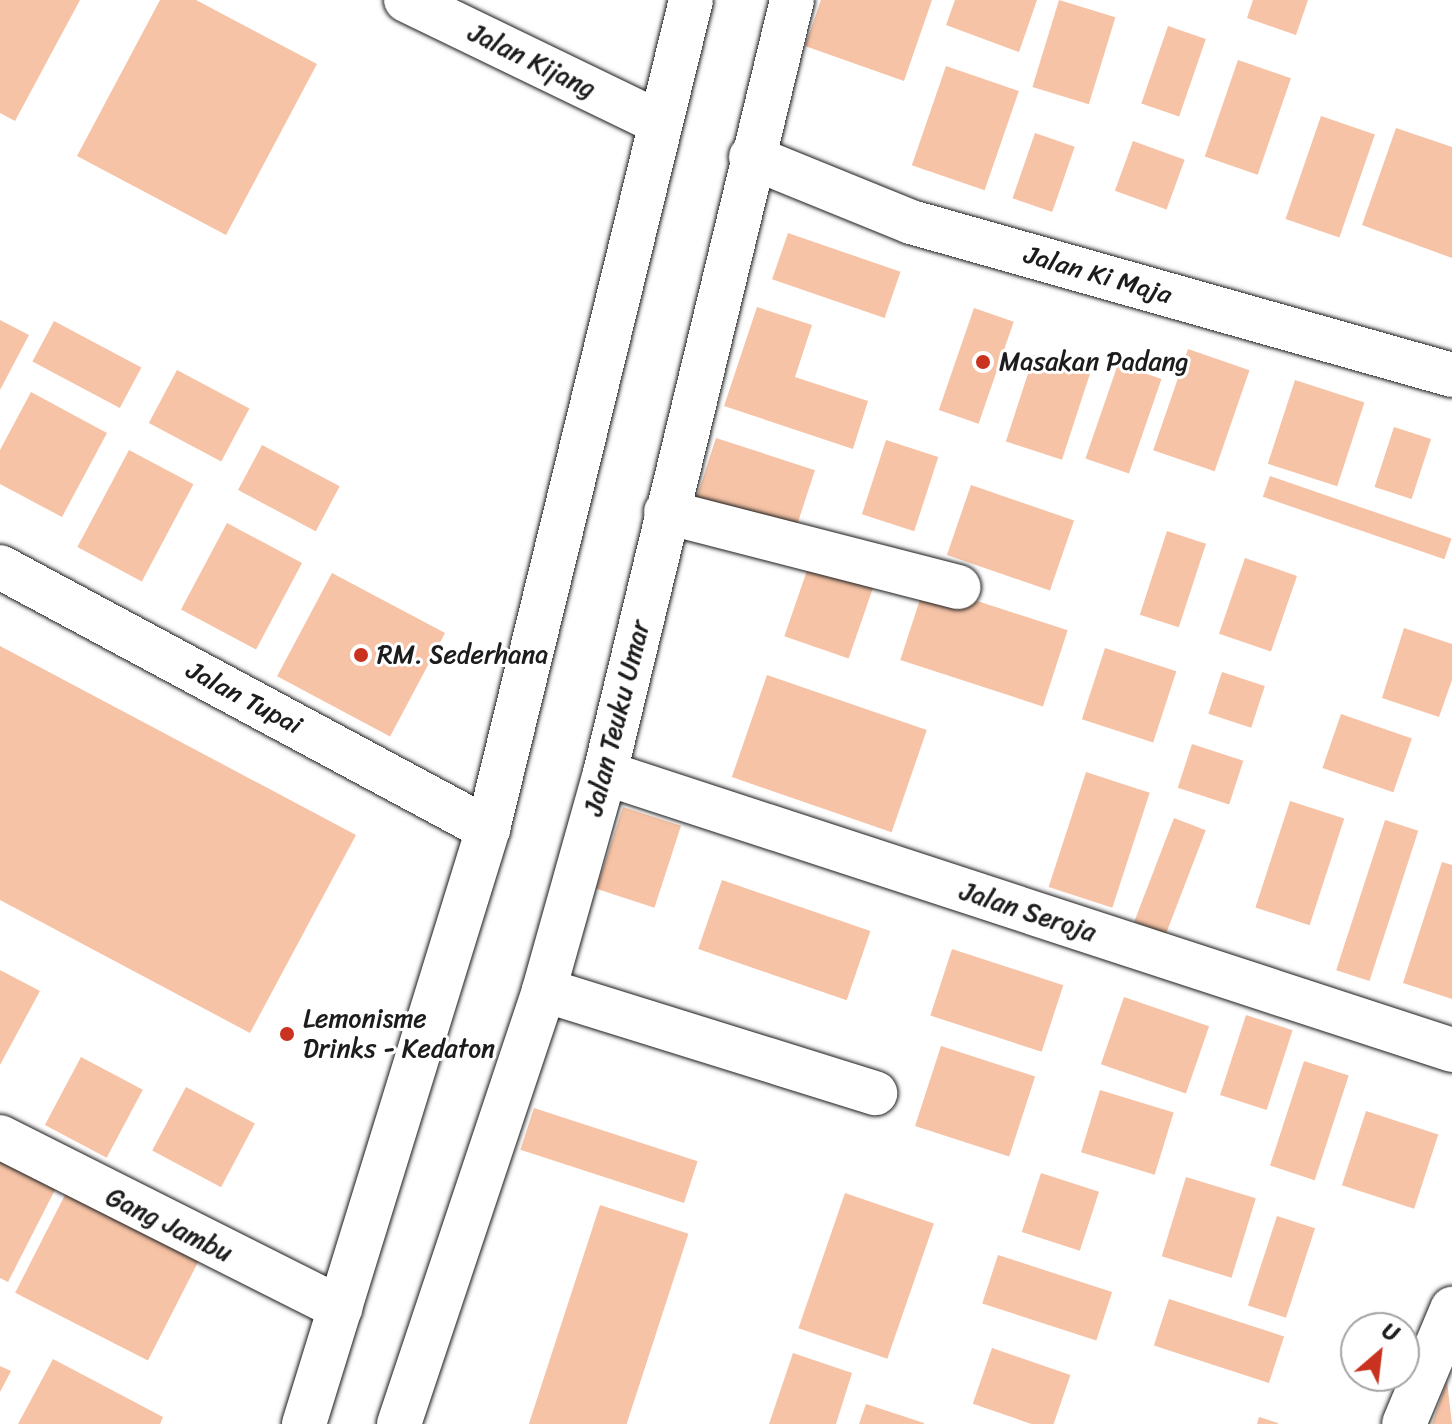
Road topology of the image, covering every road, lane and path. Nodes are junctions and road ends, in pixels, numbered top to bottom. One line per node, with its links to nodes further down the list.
1 (406, 0): 4 (main road, Jalan Kijang)
2 (691, 0): 4 (main road)
3 (792, 0): 5 (main road, Jalan Teuku Umar)
4 (658, 122): 11 (main road)
5 (751, 157): 6 (main road, Jalan Ki Maja); 7 (main road, Jalan Teuku Umar)
6 (1452, 375)
7 (666, 512): 9 (main road); 10 (main road, Jalan Teuku Umar)
8 (0, 567): 11 (main road, Jalan Tupai)
9 (959, 587)
10 (605, 773): 12 (main road, Jalan Teuku Umar); 13 (main road, Jalan Seroja)
11 (488, 829): 16 (main road)
12 (544, 990): 14 (main road); 19 (main road, Jalan Teuku Umar)
13 (1452, 1050)
14 (875, 1093)
15 (0, 1137): 16 (main road, Gang Jambu)
16 (340, 1308): 18 (main road)
17 (1452, 1309): 20 (main road)
18 (304, 1424)
19 (399, 1424)
20 (1404, 1424)

